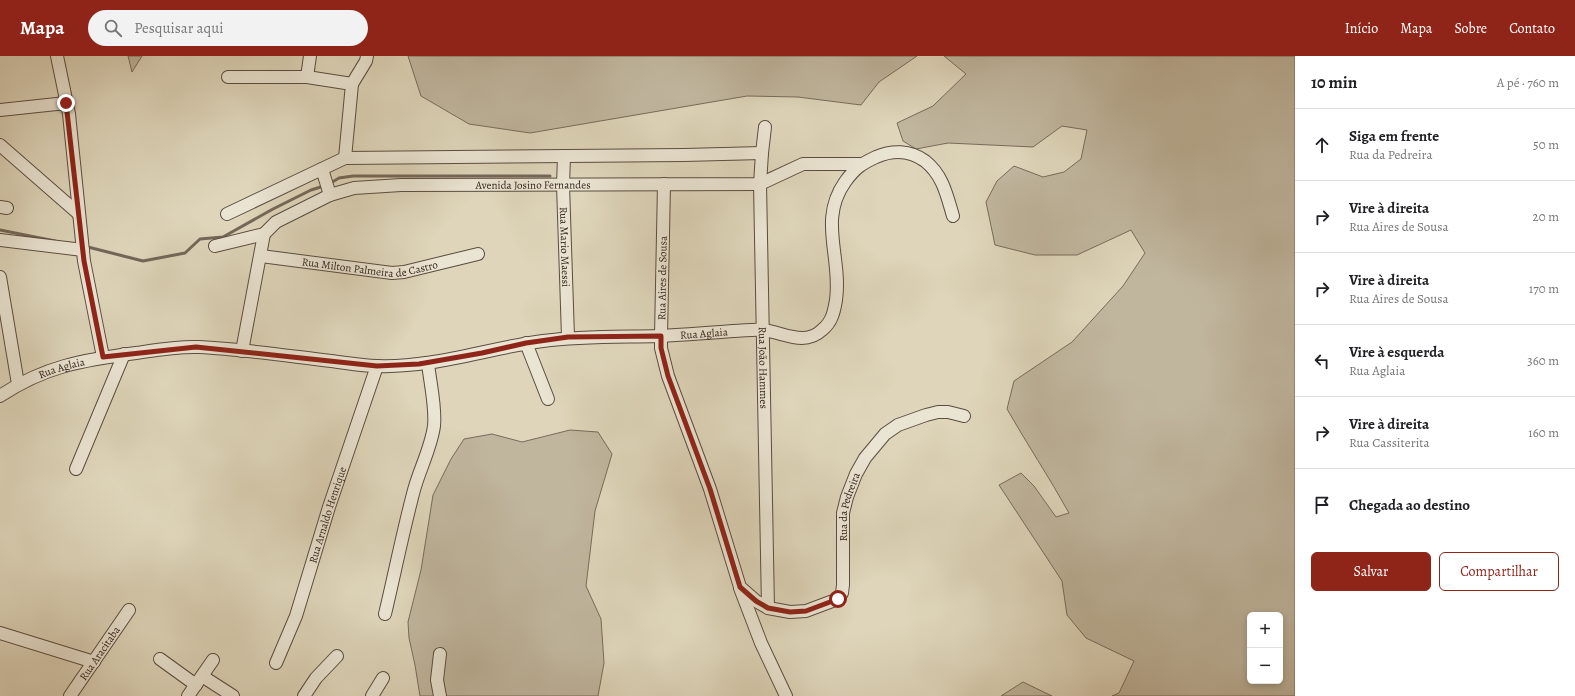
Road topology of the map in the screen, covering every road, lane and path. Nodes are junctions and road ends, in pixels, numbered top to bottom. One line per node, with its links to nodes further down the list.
1 (57, 56): 7 (street)
2 (310, 56): 5 (street)
3 (367, 56): 6 (street)
4 (228, 77): 5 (street)
5 (307, 77): 6 (street)
6 (352, 84): 13 (street)
7 (66, 103): 8 (street); 20 (street)
8 (0, 110)
9 (766, 127): 11 (street, Rua João Hammes)
10 (0, 145): 20 (street)
11 (762, 153): 12 (street); 17 (street, Rua João Hammes)
12 (564, 156): 13 (street); 18 (street, Rua Mario Maessi)
13 (345, 158): 15 (street)
14 (861, 164): 17 (street, Avenida Josino Fernandes); 22 (street); 30 (street, Rua Aglaia)
15 (322, 169): 19 (street); 21 (street)
16 (664, 184): 17 (street, Avenida Josino Fernandes); 18 (street, Avenida Josino Fernandes); 31 (street, Rua Aires de Sousa)
17 (760, 184): 30 (street, Rua João Hammes)
18 (563, 185): 19 (street, Avenida Josino Fernandes); 32 (street, Rua Mario Maessi)
19 (327, 189): 23 (street, Avenida Josino Fernandes)
20 (78, 214): 25 (street)
21 (227, 214)
22 (953, 216)
23 (264, 234): 26 (street, Avenida Josino Fernandes); 28 (street)
24 (0, 240): 25 (street)
25 (82, 246): 36 (street)
26 (216, 246)
27 (478, 254): 28 (street, Rua Milton Palmeira de Castro)
28 (261, 256): 34 (street)
29 (0, 277): 39 (street)
30 (762, 330): 31 (street, Rua Aglaia); 45 (street, Rua João Hammes)
31 (661, 336): 32 (street, Rua Aglaia); 44 (street, Rua Aires de Sousa)
32 (568, 337): 33 (street, Rua Aglaia)
33 (526, 343): 37 (street, Rua Aglaia); 41 (street)
34 (242, 351): 35 (street, Rua Aglaia); 38 (street, Rua Aglaia)
35 (124, 354): 36 (street, Rua Aglaia); 43 (street)
36 (103, 357): 39 (street, Rua Aglaia)
37 (428, 363): 38 (street, Rua Aglaia); 47 (street)
38 (377, 366): 54 (street, Rua Arnaldo Henrique)
39 (18, 384): 40 (street, Rua Aglaia)
40 (0, 396)
41 (548, 399)
42 (964, 416): 45 (street, Rua da Pedreira)
43 (76, 469)
44 (740, 587): 45 (street); 63 (street, Rua Aires de Sousa)
45 (768, 608)
46 (129, 610): 53 (street, Rua Aracitaba)
47 (385, 614)
48 (1, 635): 53 (street)
49 (440, 654): 62 (street)
50 (337, 656): 60 (street)
51 (160, 660): 56 (street)
52 (213, 660): 56 (street)
53 (94, 662): 57 (street, Rua Aracitaba)
54 (276, 663)
55 (383, 678): 61 (street)
56 (199, 681): 58 (street); 59 (street)
57 (70, 696)
58 (188, 696)
59 (234, 696)
60 (304, 696)
61 (372, 696)
62 (440, 696)
63 (786, 696)

